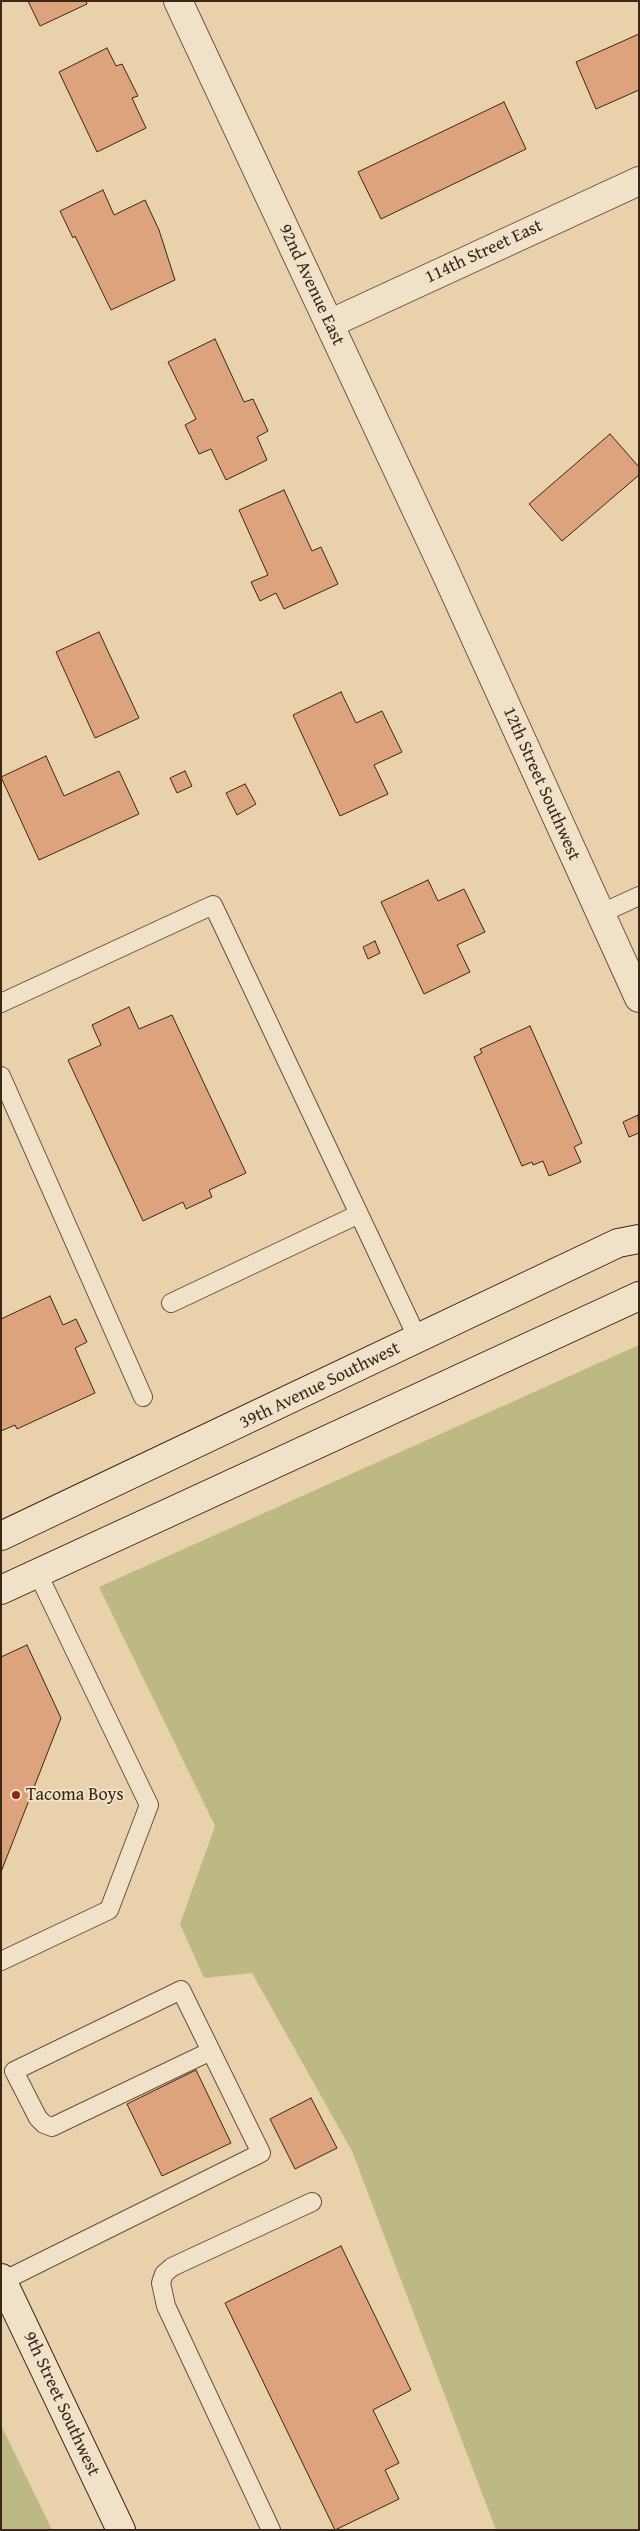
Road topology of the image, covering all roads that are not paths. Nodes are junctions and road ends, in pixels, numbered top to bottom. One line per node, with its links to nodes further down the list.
1 (178, 1): 3 (main road, 92nd Avenue East)
2 (639, 181): 3 (main road, 114th Street East)
3 (329, 324): 4 (main road, 92nd Avenue East)
4 (444, 569): 6 (main road, 12th Street Southwest)
5 (639, 896): 6 (lane)
6 (600, 914): 7 (main road, 12th Street Southwest)
7 (639, 998)
8 (1, 1003): 10 (lane)
9 (1, 1076): 15 (lane)
10 (359, 1214): 13 (lane); 14 (lane)
11 (639, 1239): 14 (main road, 39th Avenue Southwest)
12 (639, 1296): 17 (main road)
13 (171, 1303)
14 (418, 1340): 16 (main road, 39th Avenue Southwest)
15 (143, 1397)
16 (1, 1536)
17 (38, 1574): 18 (main road); 19 (lane)
18 (1, 1590)
19 (1, 1961)
20 (211, 2051): 20 (lane); 22 (lane)
21 (312, 2202): 24 (lane)
22 (2, 2279): 23 (main road, 9th Street Southwest)
23 (121, 2530)
24 (271, 2530)

